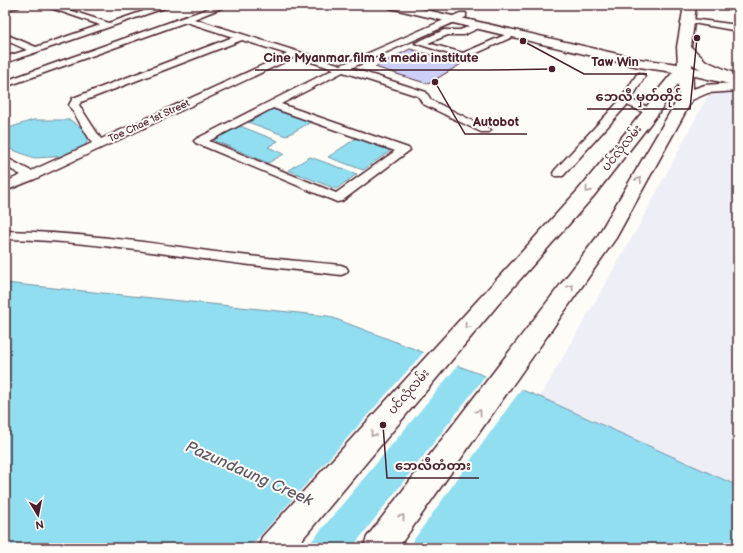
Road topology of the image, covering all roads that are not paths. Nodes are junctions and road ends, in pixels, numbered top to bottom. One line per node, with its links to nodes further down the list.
1 (16, 5): 11 (street)
2 (46, 5): 12 (street)
3 (169, 5): 16 (street)
4 (225, 5): 14 (street)
5 (390, 5): 13 (main road)
6 (421, 5): 13 (main road)
7 (690, 5): 15 (main road)
8 (723, 5): 10 (street)
9 (76, 7): 12 (street)
10 (738, 7)
11 (5, 8)
12 (63, 11): 16 (street)
13 (458, 17): 17 (main road); 26 (main road); 27 (street)
14 (186, 19): 21 (street); 30 (street)
15 (687, 20): 18 (street); 22 (main road)
16 (108, 25): 23 (street)
17 (478, 25): 19 (main road); 19 (street)
18 (738, 28)
19 (515, 34): 26 (main road)
20 (5, 37): 23 (street)
21 (241, 37): 24 (street); 38 (street)
22 (684, 48): 26 (main road); 28 (main road); 29 (main road)
23 (36, 50): 25 (street)
24 (294, 54): 27 (street); 38 (street, Toe Chae 1st Street)
25 (5, 60)
26 (641, 65): 28 (main road); 32 (main road); 34 (street)
27 (341, 69): 35 (street); 37 (street)
28 (683, 69): 29 (main road); 32 (main road, ပင်လုံလမ်း); 33 (main road)
29 (738, 81)
30 (5, 84)
31 (738, 87): 33 (main road)
32 (663, 93): 36 (main road, ပင်လုံလမ်း)
33 (686, 97): 46 (main road, one-way to 33)
34 (625, 101): 36 (street); 40 (street)
35 (271, 104): 35 (street)
36 (651, 112): 45 (main road, ပင်လုံလမ်း, one-way to 45)
37 (485, 130)
38 (99, 144): 41 (street, Toe Chae 1st Street)
39 (5, 161): 41 (street)
40 (559, 173)
41 (31, 176): 42 (street, Toe Chae 1st Street)
42 (5, 187)
43 (5, 235): 44 (street)
44 (341, 270)
45 (274, 548)
46 (379, 548)

